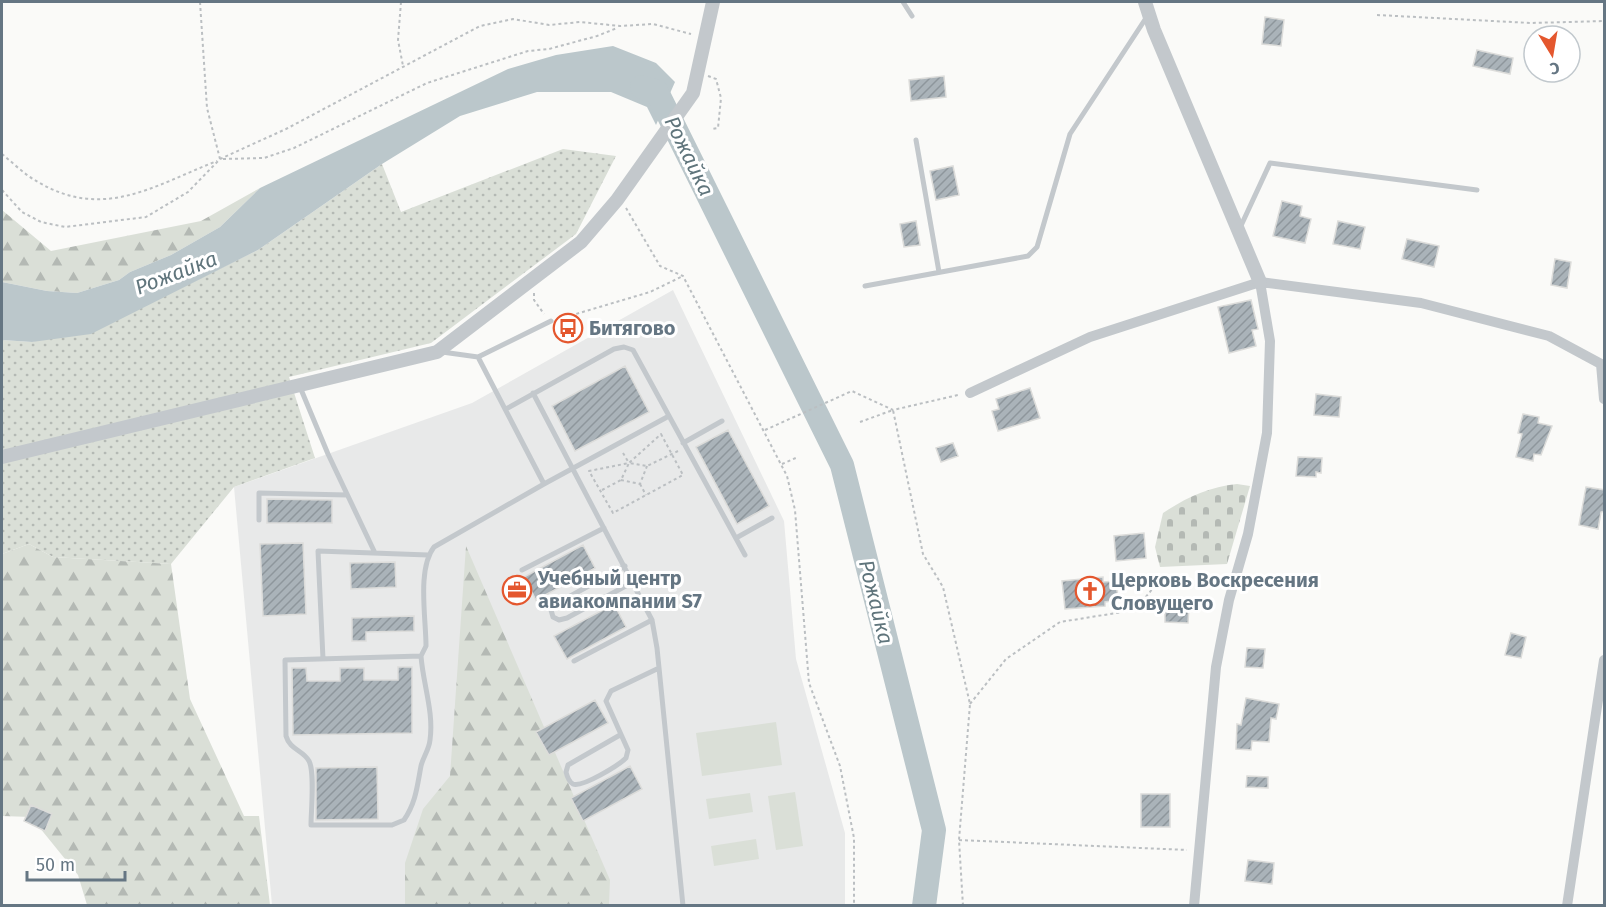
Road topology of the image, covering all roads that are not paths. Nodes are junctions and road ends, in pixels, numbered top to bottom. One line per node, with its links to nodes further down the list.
1 (713, 2): 12 (street)
2 (903, 2): 4 (lane)
3 (1147, 8): 7 (street); 8 (lane)
4 (912, 16)
5 (916, 140): 8 (lane)
6 (1477, 190): 7 (lane)
7 (1239, 231): 9 (street)
8 (939, 272): 10 (lane)
9 (1260, 282): 14 (street); 17 (street); 45 (street)
10 (865, 286)
11 (551, 321): 13 (lane)
12 (437, 352): 13 (lane); 15 (street)
13 (478, 357): 19 (lane)
14 (1603, 364): 18 (street)
15 (299, 386): 23 (street); 26 (lane)
16 (533, 393): 19 (lane); 20 (lane); 24 (lane)
17 (970, 393)
18 (1605, 399)
19 (506, 408): 25 (lane)
20 (670, 415): 22 (lane); 24 (lane)
21 (722, 421): 22 (lane)
22 (684, 445): 30 (lane)
23 (2, 457)
24 (572, 469): 25 (lane); 29 (lane)
25 (544, 484): 32 (lane)
26 (347, 495): 28 (lane); 31 (lane)
27 (772, 518): 30 (lane)
28 (259, 520)
29 (604, 528): 34 (lane); 35 (lane)
30 (736, 538): 33 (lane)
31 (375, 553): 32 (lane); 39 (lane)
32 (428, 555): 38 (lane)
33 (745, 555)
34 (625, 567): 36 (lane); 36 (lane)
35 (522, 570)
36 (633, 582): 37 (lane)
37 (652, 620): 41 (lane); 42 (lane)
38 (421, 656): 39 (lane); 39 (lane)
39 (323, 659)
40 (1605, 660): 46 (street)
41 (574, 661)
42 (659, 668): 43 (lane); 44 (lane)
43 (620, 735): 43 (lane)
44 (683, 906)
45 (1194, 906)
46 (1567, 906)

